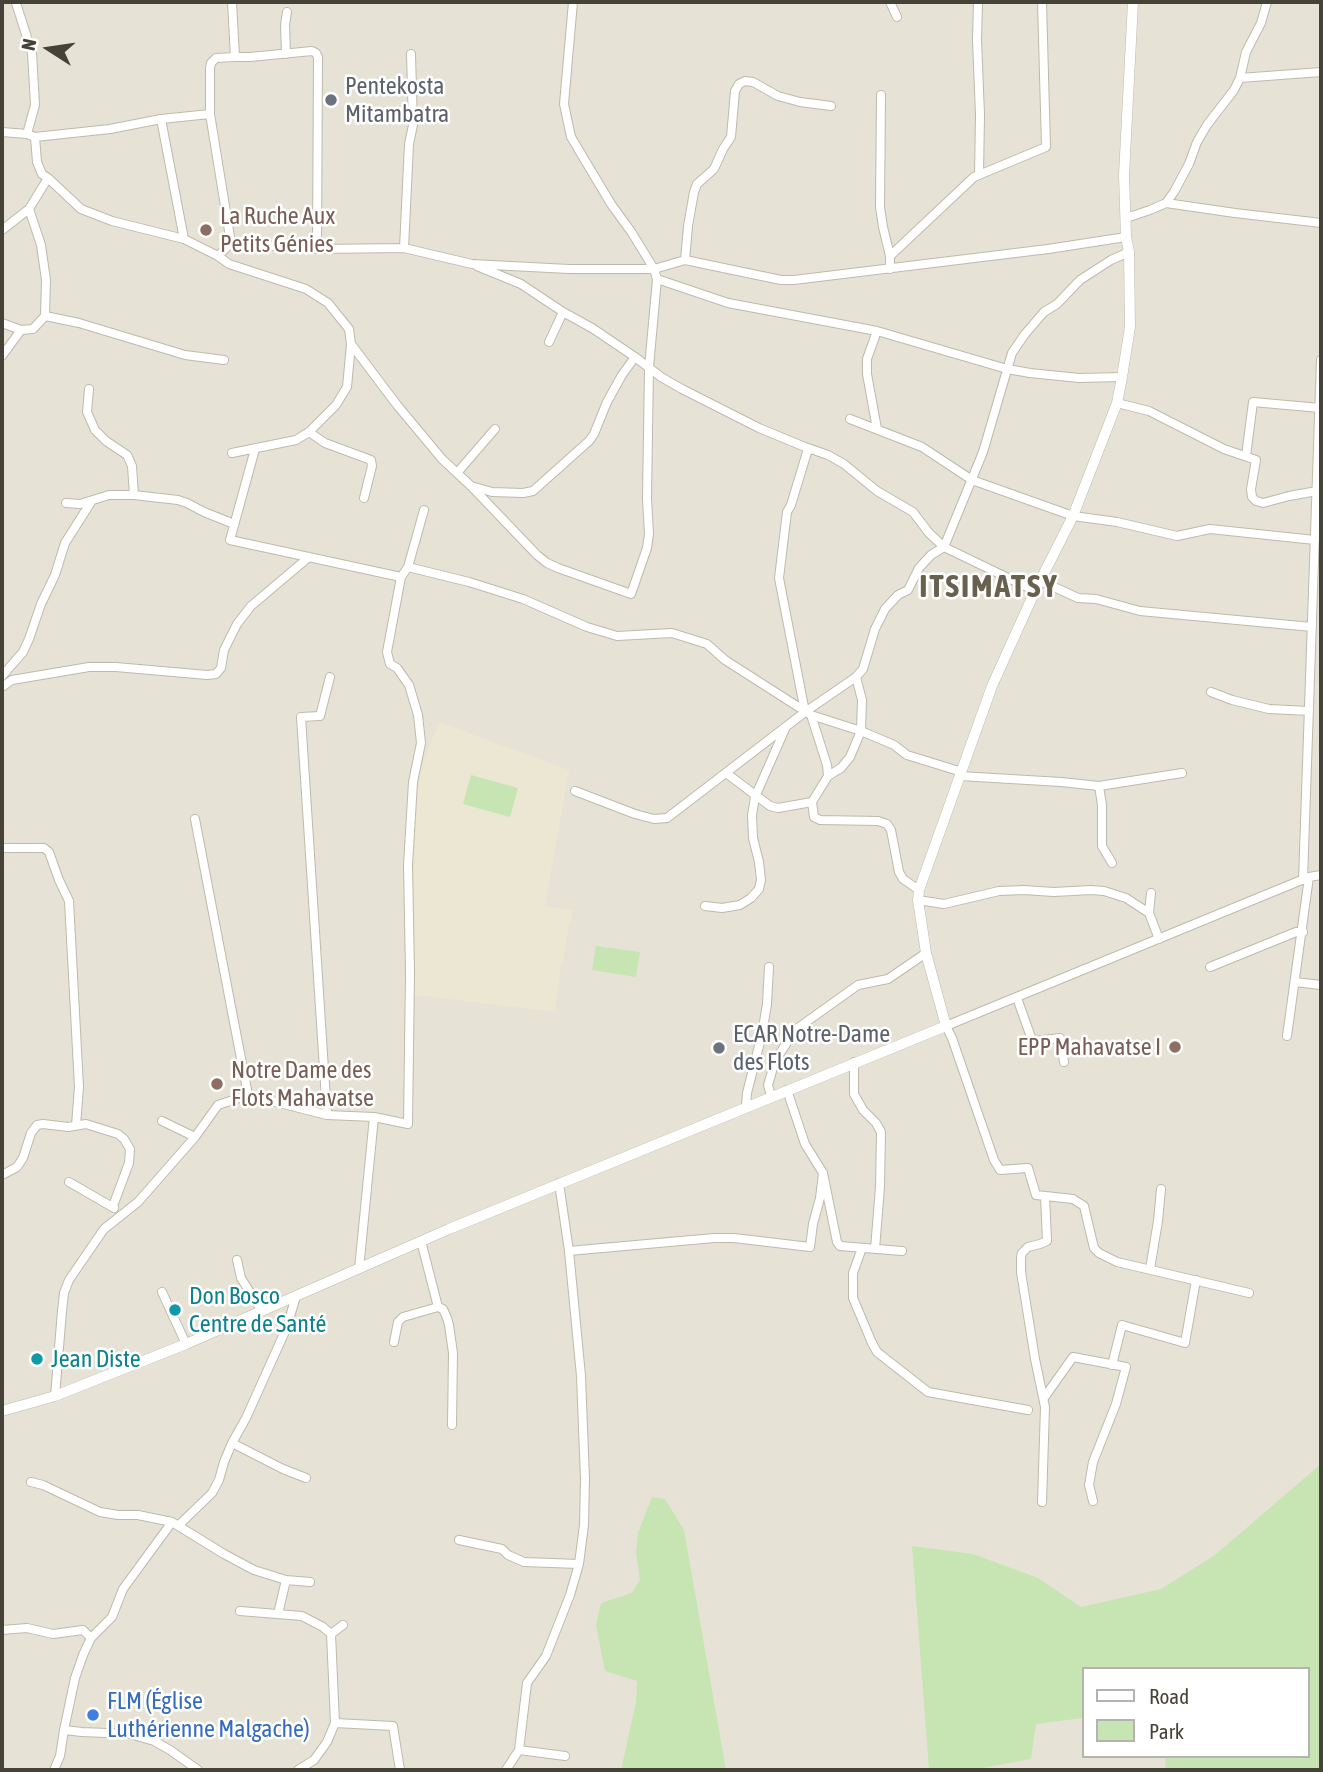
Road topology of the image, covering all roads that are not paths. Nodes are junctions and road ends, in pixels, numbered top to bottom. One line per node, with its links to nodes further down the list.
1 (232, 2): 13 (street)
2 (573, 2): 39 (street)
3 (890, 2): 10 (street)
4 (978, 2): 22 (street)
5 (1042, 2): 22 (street)
6 (1133, 2): 26 (street)
7 (1267, 2): 15 (street)
8 (16, 3): 21 (street)
9 (287, 12): 11 (street)
10 (897, 17)
11 (286, 54): 13 (street); 33 (street)
12 (411, 54): 32 (street)
13 (235, 57): 18 (street)
14 (1321, 72): 15 (street)
15 (1240, 78): 24 (street)
16 (881, 95): 36 (street)
17 (831, 106): 37 (street)
18 (210, 114): 19 (street); 31 (street)
19 (161, 119): 21 (street); 30 (street)
20 (2, 132): 21 (street)
21 (31, 135): 23 (street)
22 (979, 175): 36 (street)
23 (48, 178): 25 (street); 30 (street)
24 (1166, 203): 26 (street); 27 (street)
25 (29, 209): 28 (street); 43 (street)
26 (1126, 218): 29 (street)
27 (1321, 223)
28 (2, 230)
29 (1126, 237): 34 (street); 40 (street)
30 (184, 239): 35 (street)
31 (231, 243): 33 (street); 35 (street)
32 (404, 248): 33 (street); 38 (street)
33 (317, 249)
34 (1129, 253): 54 (street); 55 (street)
35 (218, 256): 48 (street)
36 (890, 256): 40 (street)
37 (685, 260): 39 (street); 40 (street)
38 (472, 264): 39 (street); 42 (street)
39 (654, 269): 41 (street)
40 (890, 269)
41 (657, 279): 46 (street); 53 (street)
42 (563, 312): 47 (street); 50 (street)
43 (45, 316): 45 (street); 51 (street)
44 (2, 324): 45 (street)
45 (22, 330): 49 (street)
46 (877, 331): 54 (street); 61 (street)
47 (549, 342)
48 (351, 344): 62 (street); 67 (street)
49 (2, 356)
50 (635, 357): 53 (street); 70 (street)
51 (224, 360)
52 (1321, 360): 58 (street)
53 (649, 367): 64 (street); 70 (street)
54 (1007, 369): 55 (street); 69 (street)
55 (1122, 377): 57 (street)
56 (89, 389): 72 (street)
57 (1117, 403): 66 (street); 77 (street)
58 (1320, 408): 66 (street); 68 (street)
59 (850, 419): 61 (street)
60 (495, 429): 67 (street)
61 (877, 429): 69 (street)
62 (309, 432): 63 (street); 73 (street)
63 (256, 449): 65 (street); 78 (street)
64 (808, 449): 80 (street); 93 (street)
65 (232, 453)
66 (1246, 456): 71 (street)
67 (457, 473): 70 (street)
68 (1319, 475): 71 (street)
69 (972, 480): 77 (street); 80 (street)
70 (471, 486)
71 (1317, 491): 79 (street)
72 (134, 495): 74 (street); 78 (street)
73 (364, 498)
74 (91, 502): 75 (street); 87 (street)
75 (65, 503)
76 (424, 510): 82 (street)
77 (1073, 516): 79 (street); 84 (street)
78 (234, 524): 81 (street)
79 (1315, 540): 86 (street)
80 (944, 547): 85 (street); 89 (street)
81 (309, 557): 83 (street); 90 (street)
82 (408, 567): 83 (street); 93 (street)
83 (401, 577): 130 (street)
84 (1041, 581): 85 (street); 86 (street)
85 (1035, 591): 98 (street)
86 (1312, 626): 92 (street)
87 (2, 676)
88 (330, 677): 129 (street)
89 (856, 677): 93 (street); 95 (street)
90 (2, 687)
91 (1211, 692): 92 (street)
92 (1309, 711): 108 (street)
93 (808, 714): 94 (street); 95 (street); 99 (street)
94 (786, 726): 96 (street); 102 (street)
95 (860, 731): 98 (street); 99 (street)
96 (726, 773): 101 (street); 102 (street)
97 (1182, 773): 100 (street)
98 (961, 774): 100 (street); 110 (street)
99 (828, 776): 103 (street)
100 (1099, 786): 106 (street)
101 (575, 791)
102 (755, 797): 103 (street); 111 (street)
103 (812, 802): 110 (street)
104 (195, 819): 126 (street)
105 (2, 848): 132 (street)
106 (1112, 863)
107 (1321, 874): 108 (street)
108 (1306, 879): 113 (street); 114 (street)
109 (1151, 893): 112 (street)
110 (918, 895): 112 (street); 115 (street)
111 (705, 906)
112 (1149, 913): 114 (street)
113 (1303, 932): 117 (street); 118 (street)
114 (1158, 939): 120 (street)
115 (926, 953): 121 (street); 127 (street)
116 (769, 967): 128 (street)
117 (1210, 967)
118 (1295, 982): 119 (street); 122 (street)
119 (1321, 985)
120 (1017, 998): 121 (street); 124 (street)
121 (946, 1026): 123 (street); 139 (street)
122 (1287, 1036)
123 (854, 1062): 125 (street); 144 (street)
124 (1064, 1062)
125 (787, 1090): 127 (street); 134 (street)
126 (248, 1095): 129 (street); 133 (street)
127 (771, 1096): 128 (street)
128 (746, 1106): 137 (street)
129 (327, 1115): 130 (street)
130 (374, 1117): 148 (street)
131 (162, 1121): 133 (street)
132 (76, 1125): 135 (street); 140 (street)
133 (195, 1137): 141 (street)
134 (822, 1172): 143 (street); 145 (street)
135 (2, 1175)
136 (69, 1182): 140 (street)
137 (559, 1184): 142 (street); 145 (street)
138 (1161, 1189): 149 (street)
139 (1045, 1196): 149 (street); 160 (street)
140 (113, 1206): 141 (street)
141 (119, 1216): 159 (street)
142 (421, 1241): 148 (street); 154 (street)
143 (862, 1248): 144 (street); 161 (street)
144 (875, 1249): 146 (street)
145 (569, 1251): 171 (street)
146 (902, 1251)
147 (237, 1260): 155 (street)
148 (359, 1269): 153 (street)
149 (1150, 1269): 150 (street)
150 (1196, 1280): 152 (street); 158 (street)
151 (162, 1292): 157 (street)
152 (1250, 1293)
153 (296, 1296): 155 (street); 164 (street)
154 (438, 1307): 156 (street); 163 (street)
155 (261, 1310): 157 (street)
156 (394, 1342)
157 (186, 1344): 159 (street)
158 (1112, 1365): 160 (street); 167 (street)
159 (55, 1396): 162 (street)
160 (1044, 1398): 168 (street)
161 (1028, 1410)
162 (2, 1411)
163 (452, 1425)
164 (232, 1443): 165 (street); 169 (street)
165 (306, 1478)
166 (31, 1482): 169 (street)
167 (1093, 1501)
168 (1042, 1502)
169 (175, 1524): 172 (street); 179 (street)
170 (459, 1539): 171 (street)
171 (579, 1564): 182 (street)
172 (286, 1580): 173 (street); 175 (street)
173 (310, 1582)
174 (240, 1611): 175 (street)
175 (278, 1614): 178 (street)
176 (343, 1625): 178 (street)
177 (2, 1630): 179 (street)
178 (331, 1634): 180 (street)
179 (91, 1638): 181 (street)
180 (335, 1723): 186 (street); 187 (street)
181 (64, 1730): 184 (street); 185 (street)
182 (519, 1750): 183 (street); 188 (street)
183 (565, 1756)
184 (54, 1770)
185 (198, 1770)
186 (298, 1770)
187 (400, 1770)
188 (506, 1770)

